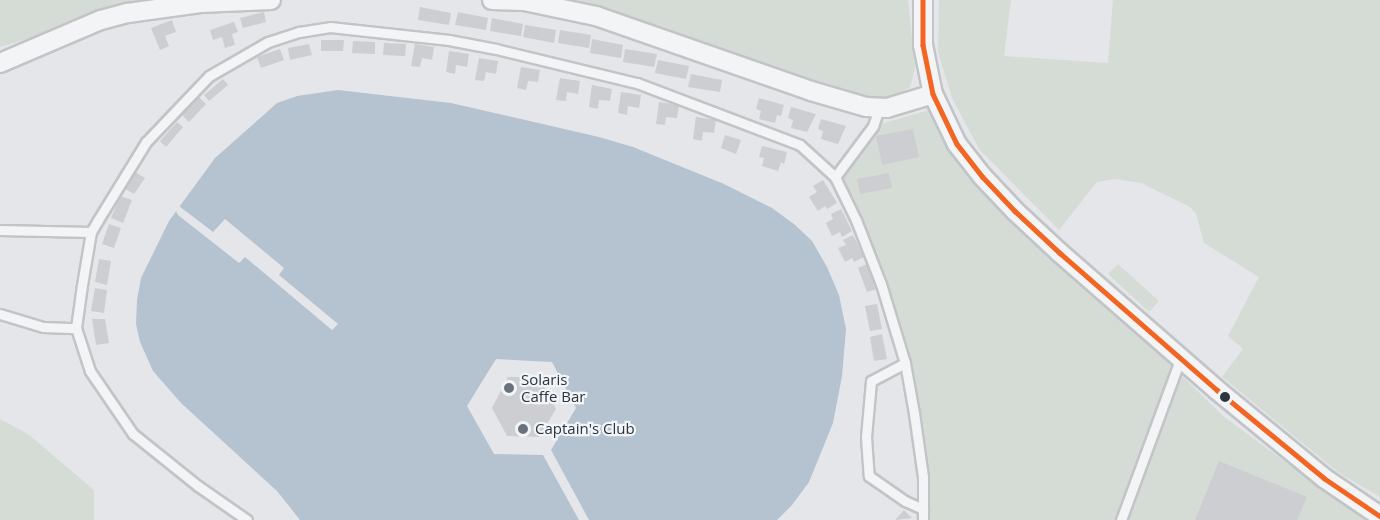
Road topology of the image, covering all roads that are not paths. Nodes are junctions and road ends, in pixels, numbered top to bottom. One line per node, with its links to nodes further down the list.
1 (271, 0): 4 (street)
2 (492, 0): 6 (street)
3 (923, 0): 5 (street)
4 (0, 63)
5 (933, 94): 6 (street); 12 (street)
6 (879, 109): 7 (lane)
7 (835, 177): 9 (lane); 13 (lane)
8 (0, 230): 9 (lane)
9 (92, 232): 11 (lane)
10 (0, 314): 11 (lane)
11 (76, 328): 16 (lane)
12 (1181, 357): 15 (street); 18 (lane)
13 (905, 363): 14 (lane); 14 (lane)
14 (923, 509): 17 (lane)
15 (1380, 516)
16 (247, 520)
17 (923, 520)
18 (1121, 520)

